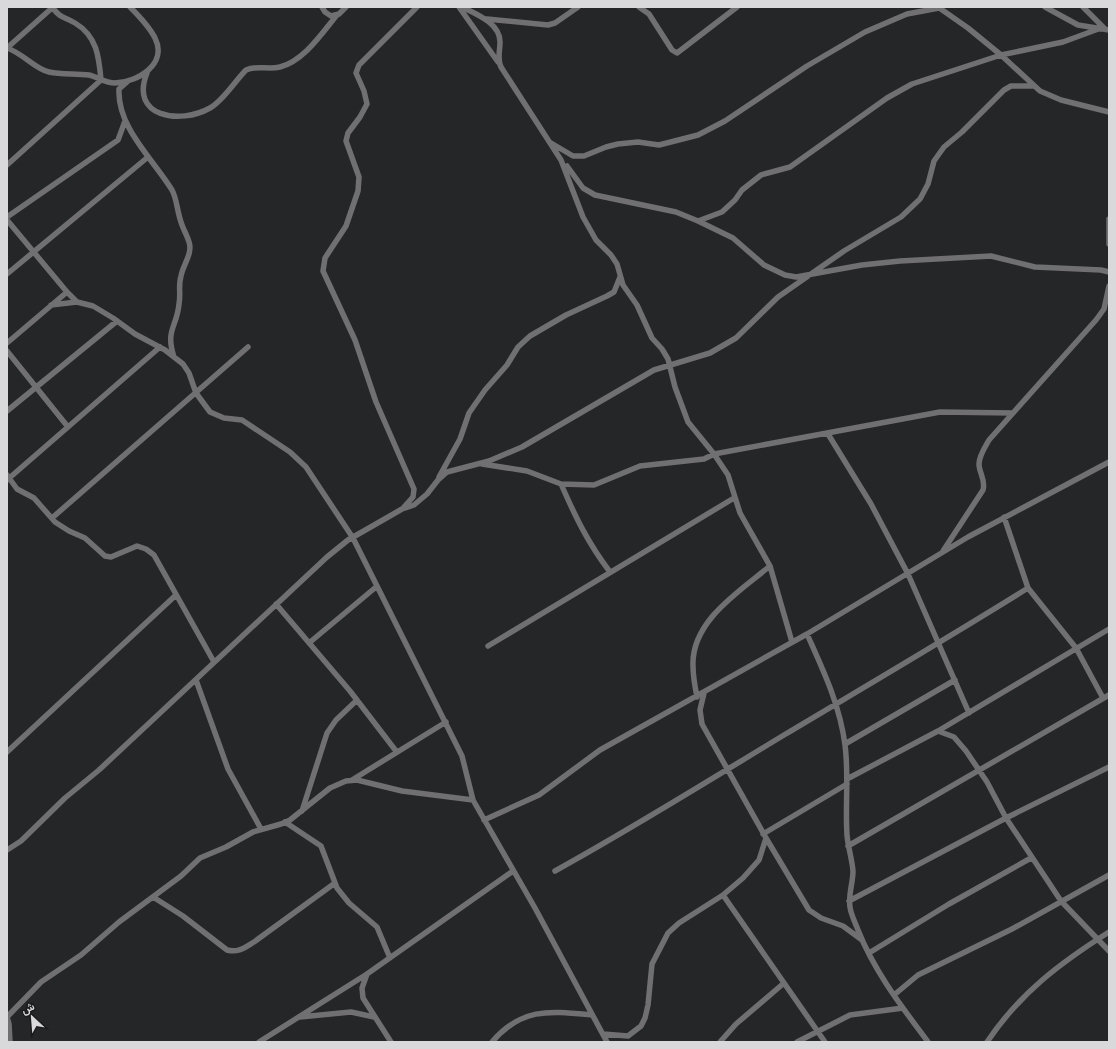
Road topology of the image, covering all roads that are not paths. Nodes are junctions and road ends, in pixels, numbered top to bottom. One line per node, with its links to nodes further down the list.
1 (53, 7): 17 (street); 21 (street)
2 (130, 7): 20 (street)
3 (322, 7): 14 (street)
4 (346, 7): 14 (street)
5 (417, 7): 63 (street)
6 (459, 7): 19 (street)
7 (462, 7): 15 (street)
8 (578, 7): 15 (street)
9 (639, 7): 10 (street)
10 (737, 7)
11 (1045, 7): 16 (street)
12 (1083, 7): 16 (street)
13 (938, 8): 18 (street); 26 (street)
14 (337, 15): 20 (street)
15 (486, 20): 19 (street)
16 (1105, 29): 18 (street)
17 (7, 48): 21 (street)
18 (1001, 55): 23 (street); 32 (street)
19 (498, 62): 26 (street)
20 (147, 73): 22 (street)
21 (101, 80): 22 (street); 29 (street)
22 (127, 82): 25 (street)
23 (1034, 86): 24 (street); 37 (street)
24 (1109, 112)
25 (125, 121): 27 (street); 30 (street)
26 (551, 142): 28 (street)
27 (148, 157): 34 (street); 48 (street)
28 (561, 160): 32 (street); 38 (street)
29 (7, 165)
30 (7, 218): 34 (street)
31 (1109, 219): 33 (street)
32 (698, 220): 37 (street)
33 (1109, 244)
34 (34, 252): 36 (street); 40 (street)
35 (1109, 272): 37 (street)
36 (7, 274)
37 (812, 275): 49 (street)
38 (620, 276): 49 (street); 60 (street)
39 (1109, 286): 53 (street)
40 (66, 292): 41 (street); 42 (street)
41 (77, 302): 42 (street); 43 (street)
42 (51, 305): 44 (street)
43 (117, 321): 45 (street); 50 (street)
44 (7, 343)
45 (160, 347): 48 (street); 54 (street)
46 (248, 347): 51 (street)
47 (7, 350): 50 (street)
48 (174, 357): 51 (street)
49 (670, 365): 56 (street); 58 (street)
50 (35, 386): 52 (street); 54 (street)
51 (196, 392): 65 (street); 66 (street)
52 (7, 411)
53 (1013, 413): 55 (street); 67 (street)
54 (68, 427): 59 (street)
55 (828, 434): 56 (street); 70 (street)
56 (714, 454): 61 (street); 62 (street)
57 (1109, 462): 64 (street)
58 (479, 463): 60 (street); 61 (street)
59 (8, 478): 65 (street)
60 (438, 480): 63 (street)
61 (561, 484): 69 (street)
62 (734, 498): 68 (street); 69 (street)
63 (402, 509): 66 (street)
64 (1004, 517): 67 (street); 72 (street)
65 (52, 518): 73 (street)
66 (352, 538): 71 (street); 74 (street)
67 (942, 553): 70 (street)
68 (770, 566): 77 (street); 87 (street)
69 (610, 572): 80 (street)
70 (908, 574): 76 (street); 79 (street)
71 (376, 587): 78 (street); 92 (street)
72 (1028, 588): 79 (street); 81 (street)
73 (176, 595): 82 (street); 96 (street)
74 (276, 604): 78 (street); 82 (street)
75 (1109, 629): 81 (street)
76 (807, 634): 77 (street); 90 (street)
77 (792, 642): 85 (street)
78 (309, 643): 89 (street)
79 (940, 643): 84 (street); 90 (street)
80 (488, 646)
81 (1076, 648): 88 (street); 91 (street)
82 (214, 662): 83 (street)
83 (196, 680): 107 (street); 110 (street)
84 (955, 680): 91 (street); 94 (street)
85 (704, 693): 87 (street); 98 (street)
86 (1109, 695): 88 (street)
87 (697, 697): 105 (street)
88 (1103, 698): 99 (street)
89 (357, 700): 95 (street); 103 (street)
90 (836, 704): 94 (street); 98 (street)
91 (969, 713): 93 (street)
92 (446, 722): 95 (street); 102 (street)
93 (938, 731): 99 (street); 101 (street)
94 (845, 744): 101 (street)
95 (396, 751): 100 (street)
96 (7, 752)
97 (1109, 767): 104 (street)
98 (729, 770): 108 (street); 113 (street)
99 (980, 771): 104 (street); 109 (street)
100 (351, 780): 102 (street); 103 (street)
101 (847, 782): 108 (street); 109 (street)
102 (473, 800): 105 (street)
103 (302, 811): 106 (street)
104 (1006, 818): 111 (street); 118 (street)
105 (484, 820): 112 (street)
106 (285, 822): 107 (street); 115 (street)
107 (261, 829): 117 (street)
108 (764, 836): 116 (street); 122 (street)
109 (848, 846): 118 (street)
110 (7, 850)
111 (1031, 858): 119 (street); 124 (street)
112 (513, 871): 125 (street); 130 (street)
113 (555, 871)
114 (1109, 875): 119 (street)
115 (335, 883): 117 (street); 125 (street)
116 (723, 895): 127 (street); 135 (street)
117 (153, 897): 131 (street)
118 (849, 900): 122 (street)
119 (1061, 902): 121 (street); 128 (street)
120 (1109, 932): 121 (street)
121 (1098, 939): 123 (street); 145 (street)
122 (862, 940): 124 (street)
123 (1109, 951)
124 (868, 953): 128 (street)
125 (390, 958): 126 (street)
126 (367, 974): 132 (street); 133 (street)
127 (784, 984): 134 (street); 141 (street)
128 (894, 995): 129 (street)
129 (903, 1008): 134 (street); 144 (street)
130 (592, 1014): 135 (street); 139 (street)
131 (7, 1017): 136 (street)
132 (298, 1017): 133 (street); 137 (street)
133 (374, 1017): 138 (street)
134 (818, 1031): 142 (street); 143 (street)
135 (603, 1034): 140 (street)
136 (10, 1042)
137 (259, 1042)
138 (391, 1042)
139 (492, 1042)
140 (607, 1042)
141 (720, 1042)
142 (797, 1042)
143 (825, 1042)
144 (928, 1042)
145 (987, 1042)

